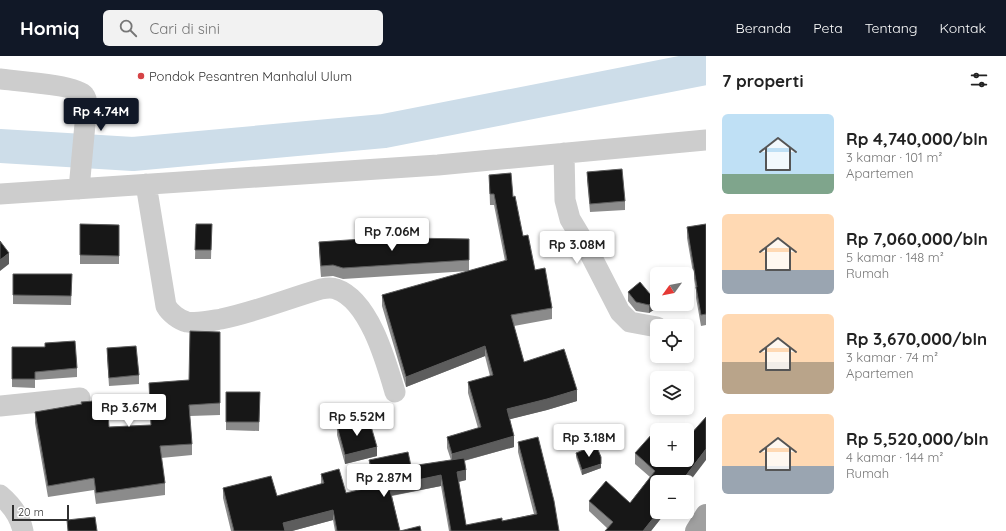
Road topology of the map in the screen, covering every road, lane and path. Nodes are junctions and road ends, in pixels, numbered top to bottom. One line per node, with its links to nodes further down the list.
1 (0, 79): 5 (street)
2 (706, 140): 3 (street)
3 (564, 153): 4 (street); 7 (street)
4 (146, 184): 5 (street); 8 (street)
5 (79, 189): 6 (street)
6 (0, 194)
7 (650, 326)
8 (395, 392)
9 (80, 398): 10 (street)
10 (0, 406)
11 (0, 496): 13 (street)
12 (706, 515): 14 (highway)
13 (23, 531)
14 (696, 531)

